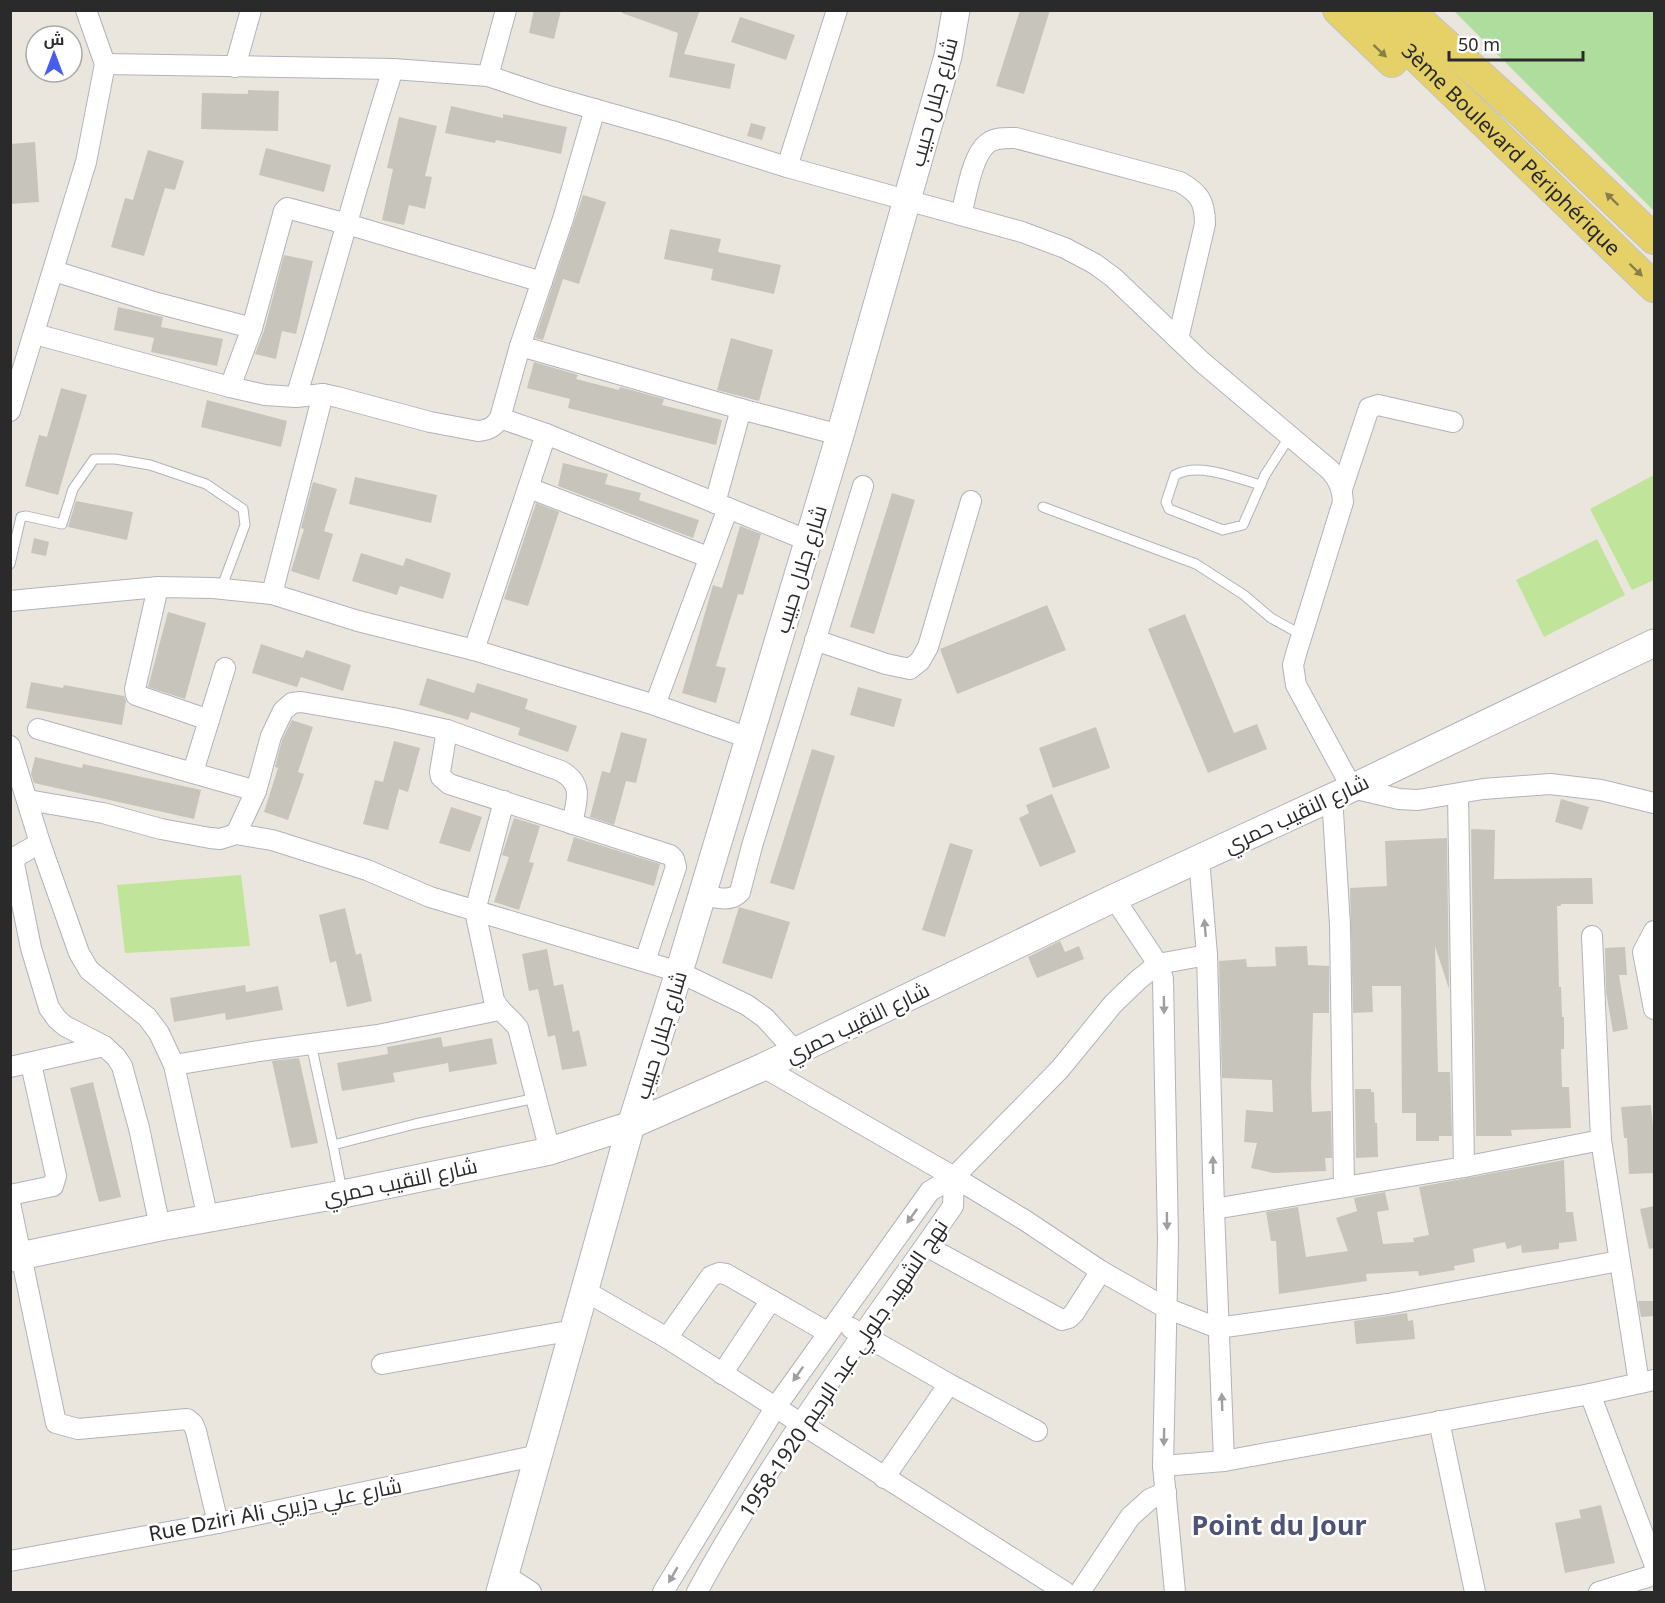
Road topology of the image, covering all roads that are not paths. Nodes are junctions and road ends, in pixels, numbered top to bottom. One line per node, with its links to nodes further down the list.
1 (86, 10): 10 (street)
2 (251, 10): 11 (street)
3 (506, 10): 13 (street)
4 (837, 10): 17 (street)
5 (956, 10): 18 (main road, شارع جلال حبيب)
6 (1338, 10): 14 (main road, one-way to 14)
7 (1368, 10): 14 (main road, 3ème Boulevard Périphérique)
8 (1408, 10): 16 (main road, 3ème Boulevard Périphérique)
9 (1435, 10): 16 (main road)
10 (105, 64): 11 (street); 22 (street)
11 (235, 67): 12 (street)
12 (393, 69): 13 (street); 20 (street)
13 (488, 76): 15 (street)
14 (1434, 77): 24 (main road, 3ème Boulevard Périphérique, one-way to 24)
15 (596, 109): 17 (street); 23 (street)
16 (1527, 117): 21 (main road, 3ème Boulevard Périphérique, one-way to 16)
17 (787, 167): 18 (street)
18 (906, 201): 19 (street); 37 (main road, شارع جلال حبيب)
19 (962, 216): 27 (street); 27 (street)
20 (347, 224): 23 (street); 25 (street); 31 (street)
21 (1654, 239)
22 (54, 271): 25 (street); 26 (street)
23 (542, 282): 28 (street)
24 (1654, 288)
25 (252, 328): 29 (street)
26 (35, 334): 29 (street); 33 (street)
27 (1178, 339): 38 (street)
28 (520, 346): 32 (street); 34 (street)
29 (230, 387): 31 (street)
30 (323, 394): 31 (street); 34 (street); 51 (street)
31 (296, 397)
32 (741, 409): 37 (street); 44 (street)
33 (10, 411)
34 (501, 418): 36 (street)
35 (1453, 422): 42 (street)
36 (546, 434): 41 (street); 44 (street)
37 (840, 435): 46 (main road, شارع جلال حبيب)
38 (1290, 436): 39 (lane); 42 (street)
39 (1261, 485): 39 (lane)
40 (863, 486): 54 (street)
41 (529, 488): 47 (street); 56 (street)
42 (1342, 489): 53 (street)
43 (971, 501): 54 (street)
44 (721, 505): 46 (street); 47 (street)
45 (1043, 507): 53 (lane)
46 (809, 541): 62 (main road, شارع جلال حبيب)
47 (708, 557): 58 (street)
48 (10, 564): 50 (lane)
49 (158, 587): 50 (street); 52 (street); 59 (street)
50 (221, 589): 51 (street)
51 (272, 594): 56 (street)
52 (10, 601)
53 (1302, 635): 66 (street)
54 (816, 640): 75 (street)
55 (1654, 643): 66 (main road, شارع النقيب حمري)
56 (474, 650): 58 (street)
57 (225, 668): 59 (street)
58 (656, 705): 62 (street)
59 (209, 720): 64 (street)
60 (38, 729): 64 (street)
61 (447, 730): 65 (street); 69 (street); 71 (street)
62 (749, 738): 75 (main road, شارع جلال حبيب)
63 (12, 754): 68 (street)
64 (192, 772): 65 (street)
65 (256, 790): 72 (street)
66 (1342, 792): 67 (street); 74 (main road, شارع النقيب حمري); 100 (street)
67 (1458, 794): 70 (street); 98 (street)
68 (28, 800): 72 (street); 73 (street)
69 (504, 801): 71 (street); 77 (street)
70 (1654, 803)
71 (572, 824): 81 (street)
72 (236, 834): 77 (street)
73 (40, 843): 87 (street); 90 (street)
74 (1199, 858): 76 (main road, شارع النقيب حمري); 80 (street, one-way to 74)
75 (702, 895): 83 (main road, شارع جلال حبيب)
76 (1114, 898): 82 (street); 88 (main road, شارع النقيب حمري)
77 (475, 910): 81 (street); 85 (street)
78 (1654, 931): 84 (street)
79 (1592, 936): 95 (street)
80 (1207, 955): 82 (street); 104 (street, one-way to 80)
81 (645, 961): 83 (street)
82 (1158, 964): 99 (street); 113 (street, one-way to 113)
83 (680, 972): 88 (street); 94 (main road, شارع جلال حبيب)
84 (1654, 1009)
85 (499, 1010): 86 (street); 93 (street)
86 (310, 1044): 90 (street); 96 (lane)
87 (104, 1046): 89 (street); 106 (street)
88 (795, 1051): 92 (main road, شارع النقيب حمري)
89 (31, 1064): 91 (street); 102 (street)
90 (174, 1065): 105 (street)
91 (10, 1067)
92 (763, 1067): 94 (main road, شارع النقيب حمري); 99 (street)
93 (536, 1098): 96 (lane); 97 (street)
94 (631, 1125): 97 (main road, شارع النقيب حمري); 111 (main road, شارع جلال حبيب)
95 (1601, 1140): 98 (street); 109 (street)
96 (333, 1145): 101 (lane)
97 (550, 1150): 101 (main road, شارع النقيب حمري)
98 (1464, 1167): 100 (street)
99 (954, 1177): 107 (street, نهج الشهيد جلولي عبد الرحيم 1920-1958); 110 (street); 114 (street, نهج الشهيد جلولي عبد الرحيم 1920-1958, one-way to 114)
100 (1344, 1186): 104 (street)
101 (343, 1194): 105 (main road, شارع النقيب حمري)
102 (10, 1196)
103 (10, 1203): 108 (street)
104 (1214, 1209): 115 (street)
105 (208, 1219): 106 (main road, شارع النقيب حمري)
106 (160, 1227): 108 (main road, شارع النقيب حمري)
107 (926, 1246): 110 (street); 117 (street, نهج الشهيد جلولي عبد الرحيم 1920-1958)
108 (16, 1257): 133 (street)
109 (1619, 1261): 115 (street); 121 (street)
110 (1101, 1271): 113 (street)
111 (585, 1291): 116 (main road, شارع جلال حبيب); 118 (street)
112 (771, 1300): 114 (street); 118 (street); 120 (street)
113 (1166, 1308): 115 (street); 130 (street, one-way to 130)
114 (832, 1327): 117 (street); 124 (street, نهج الشهيد جلولي عبد الرحيم 1920-1958, one-way to 124)
115 (1218, 1328): 129 (street, one-way to 115)
116 (574, 1330): 119 (street); 128 (main road, شارع جلال حبيب)
117 (863, 1333): 122 (street); 126 (street, نهج الشهيد جلولي عبد الرحيم 1920-1958)
118 (667, 1338): 120 (street)
119 (382, 1364)
120 (722, 1374): 124 (street)
121 (1647, 1381): 123 (street)
122 (949, 1384): 127 (street); 131 (street)
123 (1590, 1394): 125 (street); 137 (street)
124 (775, 1408): 126 (street); 134 (street, نهج الشهيد جلولي عبد الرحيم 1920-1958)
125 (1439, 1421): 129 (street); 146 (street)
126 (800, 1423): 131 (street); 135 (street, نهج الشهيد جلولي عبد الرحيم 1920-1958)
127 (1037, 1431)
128 (539, 1455): 133 (street, Rue Dziri Ali شارع علي دزيري); 139 (main road, شارع جلال حبيب)
129 (1224, 1461): 130 (street)
130 (1163, 1466): 132 (street)
131 (884, 1478): 143 (street)
132 (1166, 1492): 144 (street); 145 (street)
133 (218, 1523): 136 (street, Rue Dziri Ali شارع علي دزيري)
134 (696, 1537): 135 (street); 141 (street, نهج الشهيد جلولي عبد الرحيم 1920-1958, one-way to 141)
135 (722, 1547): 142 (street, نهج الشهيد جلولي عبد الرحيم 1920-1958)
136 (10, 1561)
137 (1654, 1563)
138 (1654, 1575): 147 (street)
139 (502, 1584): 140 (street)
140 (531, 1593)
141 (663, 1593)
142 (697, 1593)
143 (1065, 1593)
144 (1080, 1593)
145 (1175, 1593)
146 (1474, 1593)
147 (1599, 1593)

